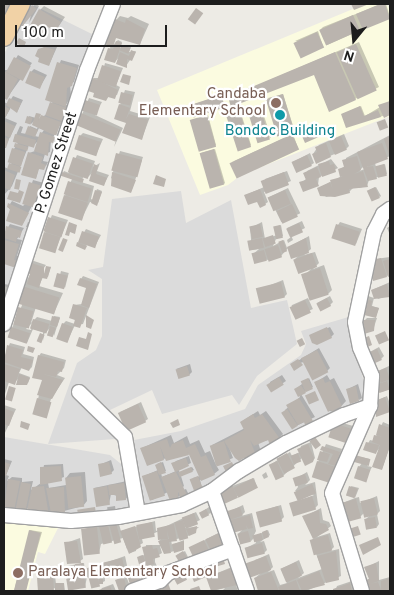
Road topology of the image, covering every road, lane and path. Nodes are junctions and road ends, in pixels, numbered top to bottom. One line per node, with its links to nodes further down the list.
1 (21, 4): 3 (main road)
2 (113, 4): 5 (street, P. Gomez Street)
3 (4, 37)
4 (390, 209): 7 (street)
5 (4, 324)
6 (79, 392): 9 (street)
7 (370, 406): 8 (street); 14 (street)
8 (212, 491): 9 (street); 11 (street)
9 (138, 513): 10 (street)
10 (4, 516)
11 (233, 549): 12 (street); 13 (street)
12 (132, 591)
13 (247, 591)
14 (362, 591)

